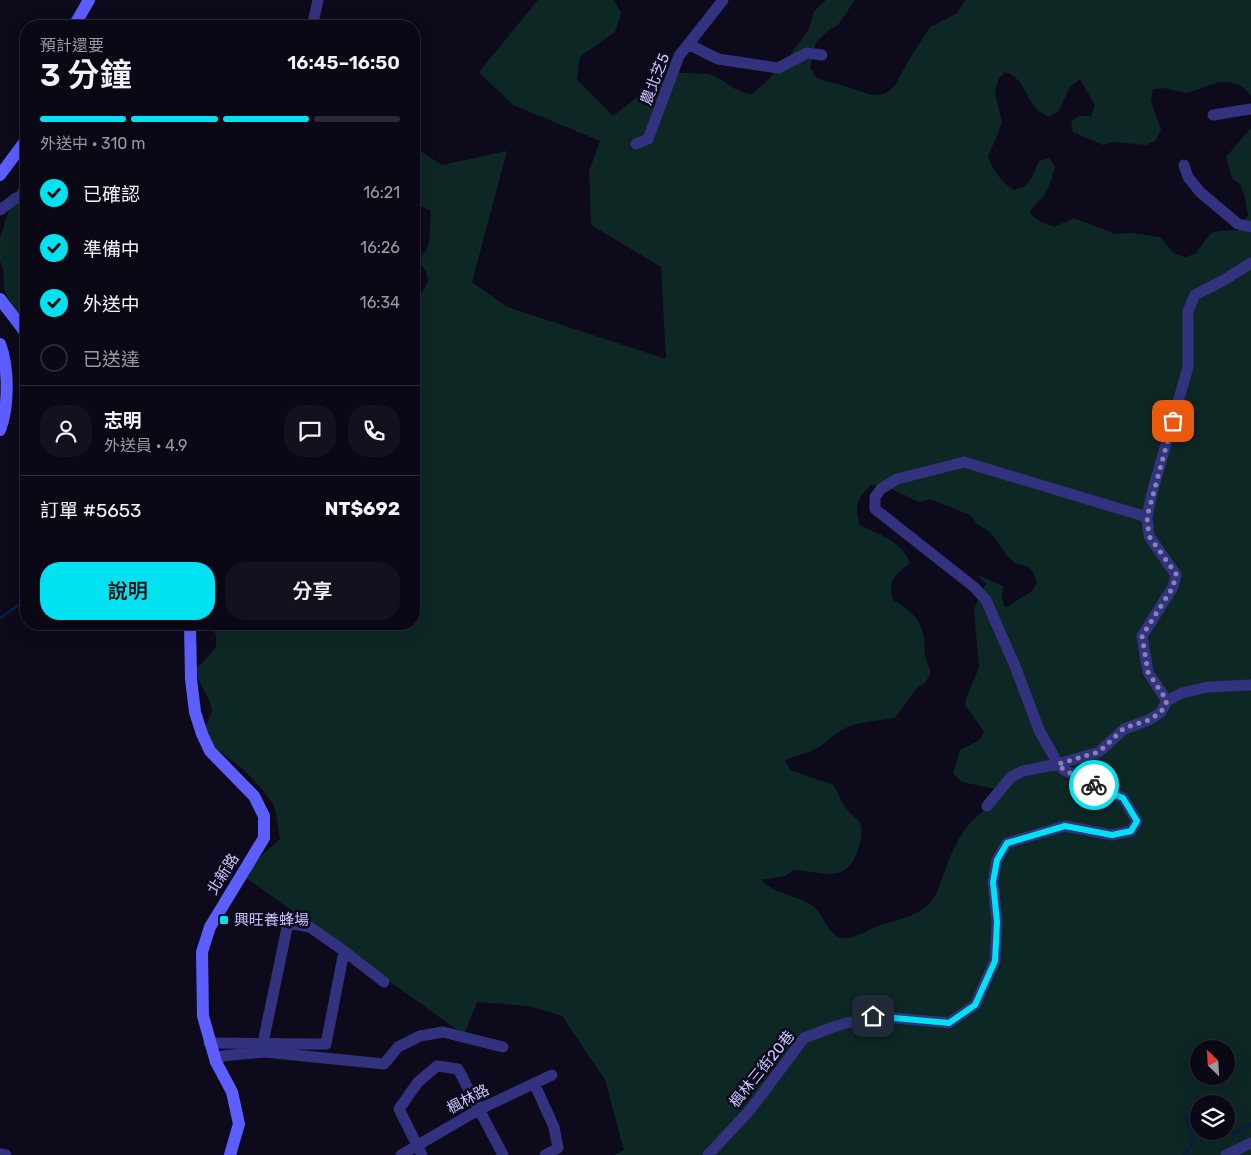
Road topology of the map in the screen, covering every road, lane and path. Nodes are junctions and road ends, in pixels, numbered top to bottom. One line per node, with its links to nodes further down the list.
1 (89, 0): 4 (main road)
2 (318, 0): 5 (street)
3 (723, 0): 6 (street, 農北芝5)
4 (77, 20)
5 (315, 20)
6 (688, 44): 7 (street); 10 (street, 農北芝5)
7 (822, 55)
8 (1251, 109): 9 (street)
9 (1213, 115)
10 (636, 144)
11 (20, 148): 13 (main road)
12 (1184, 165): 16 (street)
13 (0, 175)
14 (20, 196): 15 (street)
15 (0, 210)
16 (1251, 227)
17 (1251, 263): 23 (street)
18 (0, 298): 19 (main road)
19 (20, 325)
20 (0, 344): 21 (main road)
21 (3, 390): 22 (main road)
22 (0, 430)
23 (1147, 517): 26 (street); 27 (street)
24 (190, 630): 31 (main road, 北新路)
25 (1251, 685): 26 (street)
26 (1167, 701): 27 (street)
27 (1058, 764): 28 (street); 46 (street, 楓林三街20巷)
28 (987, 806)
29 (344, 950): 30 (street); 32 (street); 32 (street)
30 (384, 982)
31 (209, 1043): 32 (street); 34 (main road, 北新路)
32 (263, 1043)
33 (503, 1046): 34 (street)
34 (216, 1062): 42 (main road, 北新路)
35 (552, 1075): 36 (street, 楓林路)
36 (534, 1083): 37 (street, 楓林路); 45 (street)
37 (480, 1109): 39 (street, 楓林路); 39 (street); 44 (street)
38 (1251, 1143): 47 (street)
39 (419, 1150): 43 (street, 楓林路)
40 (0, 1154): 41 (street)
41 (6, 1155)
42 (230, 1155)
43 (401, 1155)
44 (504, 1155)
45 (544, 1155)
46 (708, 1155)
47 (1226, 1155)

